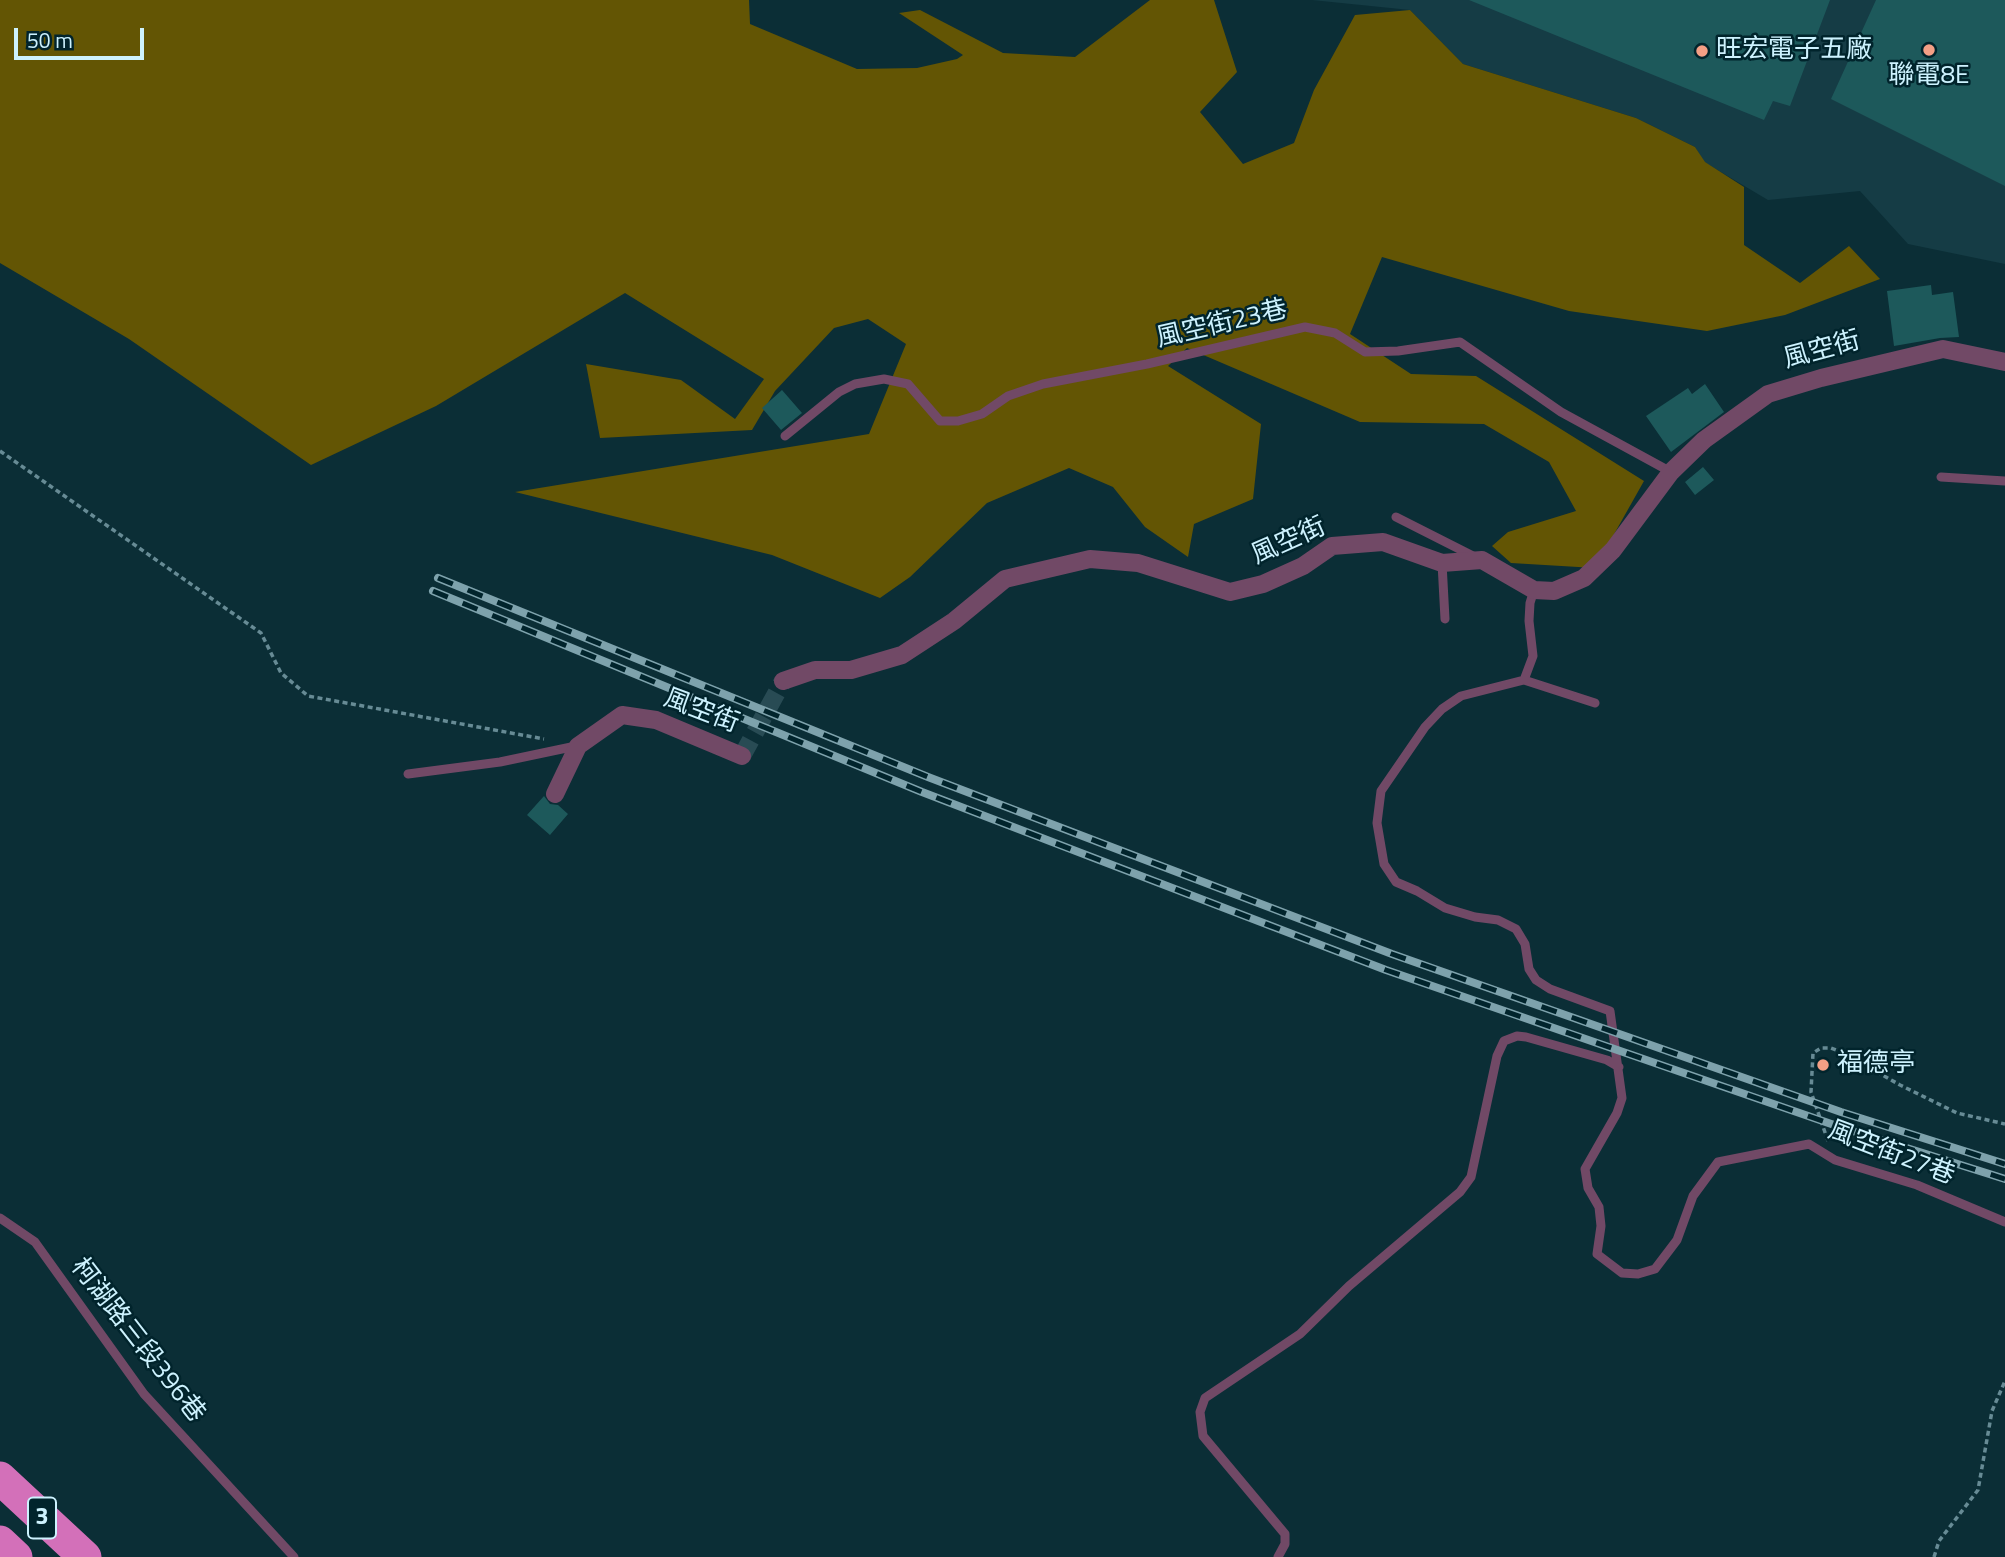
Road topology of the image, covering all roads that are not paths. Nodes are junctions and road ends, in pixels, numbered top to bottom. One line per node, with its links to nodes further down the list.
1 (2005, 362): 3 (street, 風空街)
2 (785, 436): 3 (lane, 風空街23巷)
3 (1671, 472): 9 (street, 風空街)
4 (1941, 477): 5 (lane)
5 (2005, 481)
6 (1396, 517): 7 (lane)
7 (1482, 560): 8 (street, 風空街); 9 (street)
8 (1442, 563): 10 (lane); 12 (street, 風空街)
9 (1534, 590): 11 (lane)
10 (1445, 619)
11 (1524, 680): 13 (lane); 18 (lane, 風空街27巷)
12 (783, 681)
13 (1595, 703)
14 (578, 746): 15 (street, 風空街); 16 (lane); 17 (street, 風空街)
15 (742, 756)
16 (408, 774)
17 (555, 794)
18 (1619, 1067): 20 (lane, 風空街27巷); 26 (lane)
19 (0, 1218): 25 (lane, 柯湖路三段396巷)
20 (2005, 1222)
21 (0, 1478): 24 (highway, 3)
22 (0, 1542): 23 (highway, 3)
23 (16, 1557)
24 (85, 1557)
25 (293, 1557)
26 (1278, 1557)

